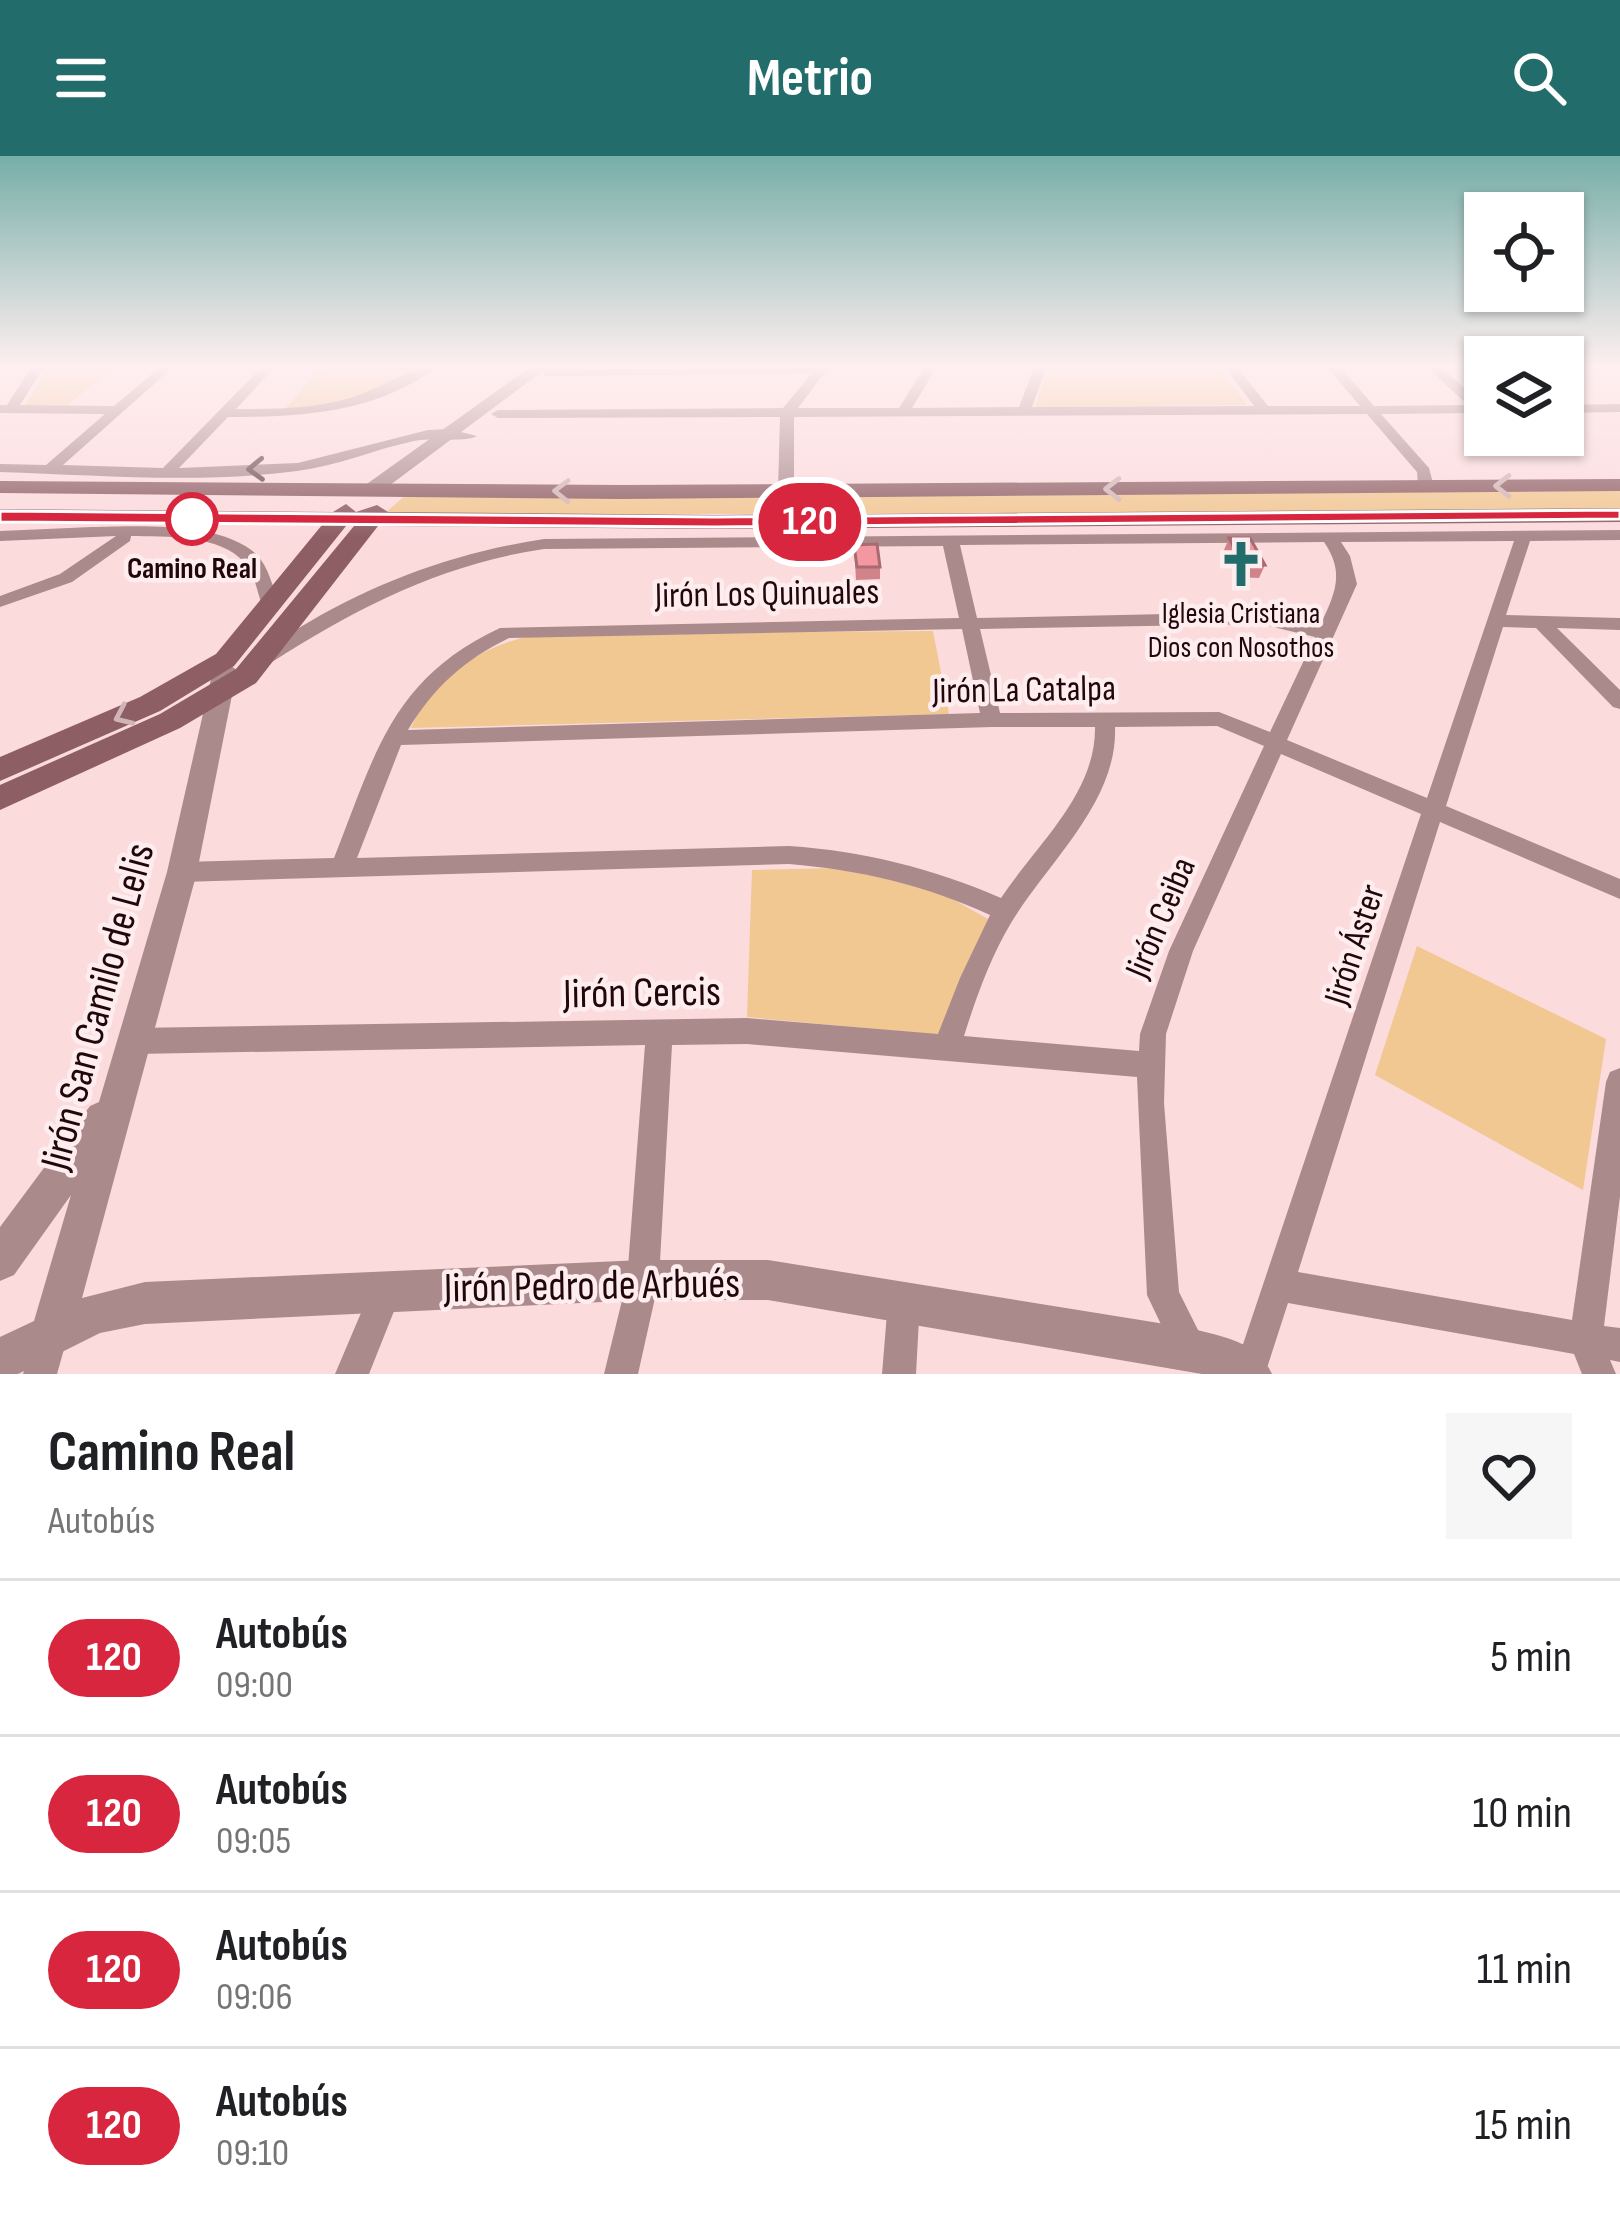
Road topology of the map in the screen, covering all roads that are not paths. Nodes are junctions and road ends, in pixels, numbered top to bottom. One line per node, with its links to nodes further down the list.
1 (103, 425): 11 (street)
2 (213, 425): 9 (street)
3 (473, 425): 7 (street)
4 (478, 425): 7 (street)
5 (787, 425): 19 (street)
6 (1385, 425): 14 (street)
7 (461, 434): 9 (street, one-way to 9); 16 (street); 17 (street)
8 (0, 468): 11 (street)
9 (169, 470): 11 (street)
10 (1007, 473): 18 (main road)
11 (52, 478): 13 (main road); 15 (main road); 24 (main road)
12 (1620, 485): 14 (main road, one-way to 14)
13 (0, 487)
14 (1426, 487): 18 (main road, one-way to 18)
15 (129, 488): 17 (main road); 25 (main road)
16 (404, 489): 17 (main road); 20 (main road, one-way to 16); 27 (main road)
17 (371, 490): 26 (main road)
18 (923, 490): 19 (main road)
19 (786, 491): 21 (main road)
20 (622, 492): 21 (main road); 28 (main road)
21 (702, 492): 29 (main road)
22 (1620, 515): 30 (main road)
23 (0, 516): 24 (main road)
24 (26, 517): 25 (main road)
25 (103, 518): 26 (main road)
26 (337, 519): 27 (main road); 39 (main road)
27 (369, 519): 28 (main road); 45 (main road)
28 (615, 521): 29 (main road)
29 (694, 522): 30 (main road)
30 (785, 522): 37 (main road)
31 (130, 535): 33 (street); 38 (street); 39 (street)
32 (1620, 535): 35 (street)
33 (0, 536)
34 (1329, 537): 35 (street); 36 (street); 44 (street, Jirón Ceiba)
35 (1522, 537): 40 (street, Jirón Áster)
36 (950, 539): 37 (street); 41 (street)
37 (898, 540): 45 (street)
38 (0, 602)
39 (269, 605): 46 (main road)
40 (1498, 621): 43 (street); 54 (street, Jirón Áster)
41 (970, 622): 44 (street, Jirón Los Quinuales); 49 (street); 50 (street, Jirón Los Quinuales)
42 (1620, 624): 43 (street)
43 (1543, 625): 47 (street)
44 (1327, 634): 51 (street, Jirón Ceiba)
45 (265, 659): 46 (main road)
46 (223, 677): 52 (main road, one-way to 52); 53 (main road); 56 (street, Jirón San Camilo de Lelis)
47 (1620, 702)
48 (1105, 719): 49 (street, Jirón La Catalpa); 51 (street, Jirón La Catalpa); 58 (street)
49 (992, 720): 50 (street, Jirón La Catalpa)
50 (394, 737): 55 (street, Jirón Los Quinuales)
51 (1277, 740): 54 (street, Jirón La Catalpa); 62 (street, Jirón Ceiba)
52 (0, 770)
53 (0, 798)
54 (1436, 808): 57 (street, Jirón La Catalpa); 67 (street, Jirón Áster)
55 (342, 867): 56 (street); 58 (street)
56 (182, 872): 60 (street, Jirón San Camilo de Lelis)
57 (1620, 889)
58 (1006, 910): 61 (street)
59 (659, 1032): 60 (street, Jirón Cercis); 61 (street, Jirón Cercis); 66 (street)
60 (135, 1041): 63 (street, Jirón San Camilo de Lelis)
61 (947, 1048): 62 (street, Jirón Cercis)
62 (1149, 1065): 74 (street, Jirón Ceiba)
63 (122, 1086): 65 (street); 72 (street, Jirón San Camilo de Lelis)
64 (1619, 1101): 70 (street)
65 (0, 1261)
66 (644, 1280): 68 (street, Jirón Pedro de Arbués); 69 (street, Jirón Pedro de Arbués); 77 (street)
67 (1278, 1285): 70 (street); 75 (street, Jirón Áster)
68 (386, 1290): 72 (street, Jirón Pedro de Arbués); 76 (street)
69 (904, 1301): 74 (street, Jirón Pedro de Arbués); 78 (street)
70 (1586, 1340): 71 (street); 79 (street)
71 (1620, 1346)
72 (46, 1354): 73 (street, Jirón Pedro de Arbués)
73 (0, 1360)
74 (1192, 1361): 75 (street, Jirón Pedro de Arbués)
75 (1250, 1373)
76 (352, 1374)
77 (621, 1374)
78 (899, 1374)
79 (1599, 1374)

